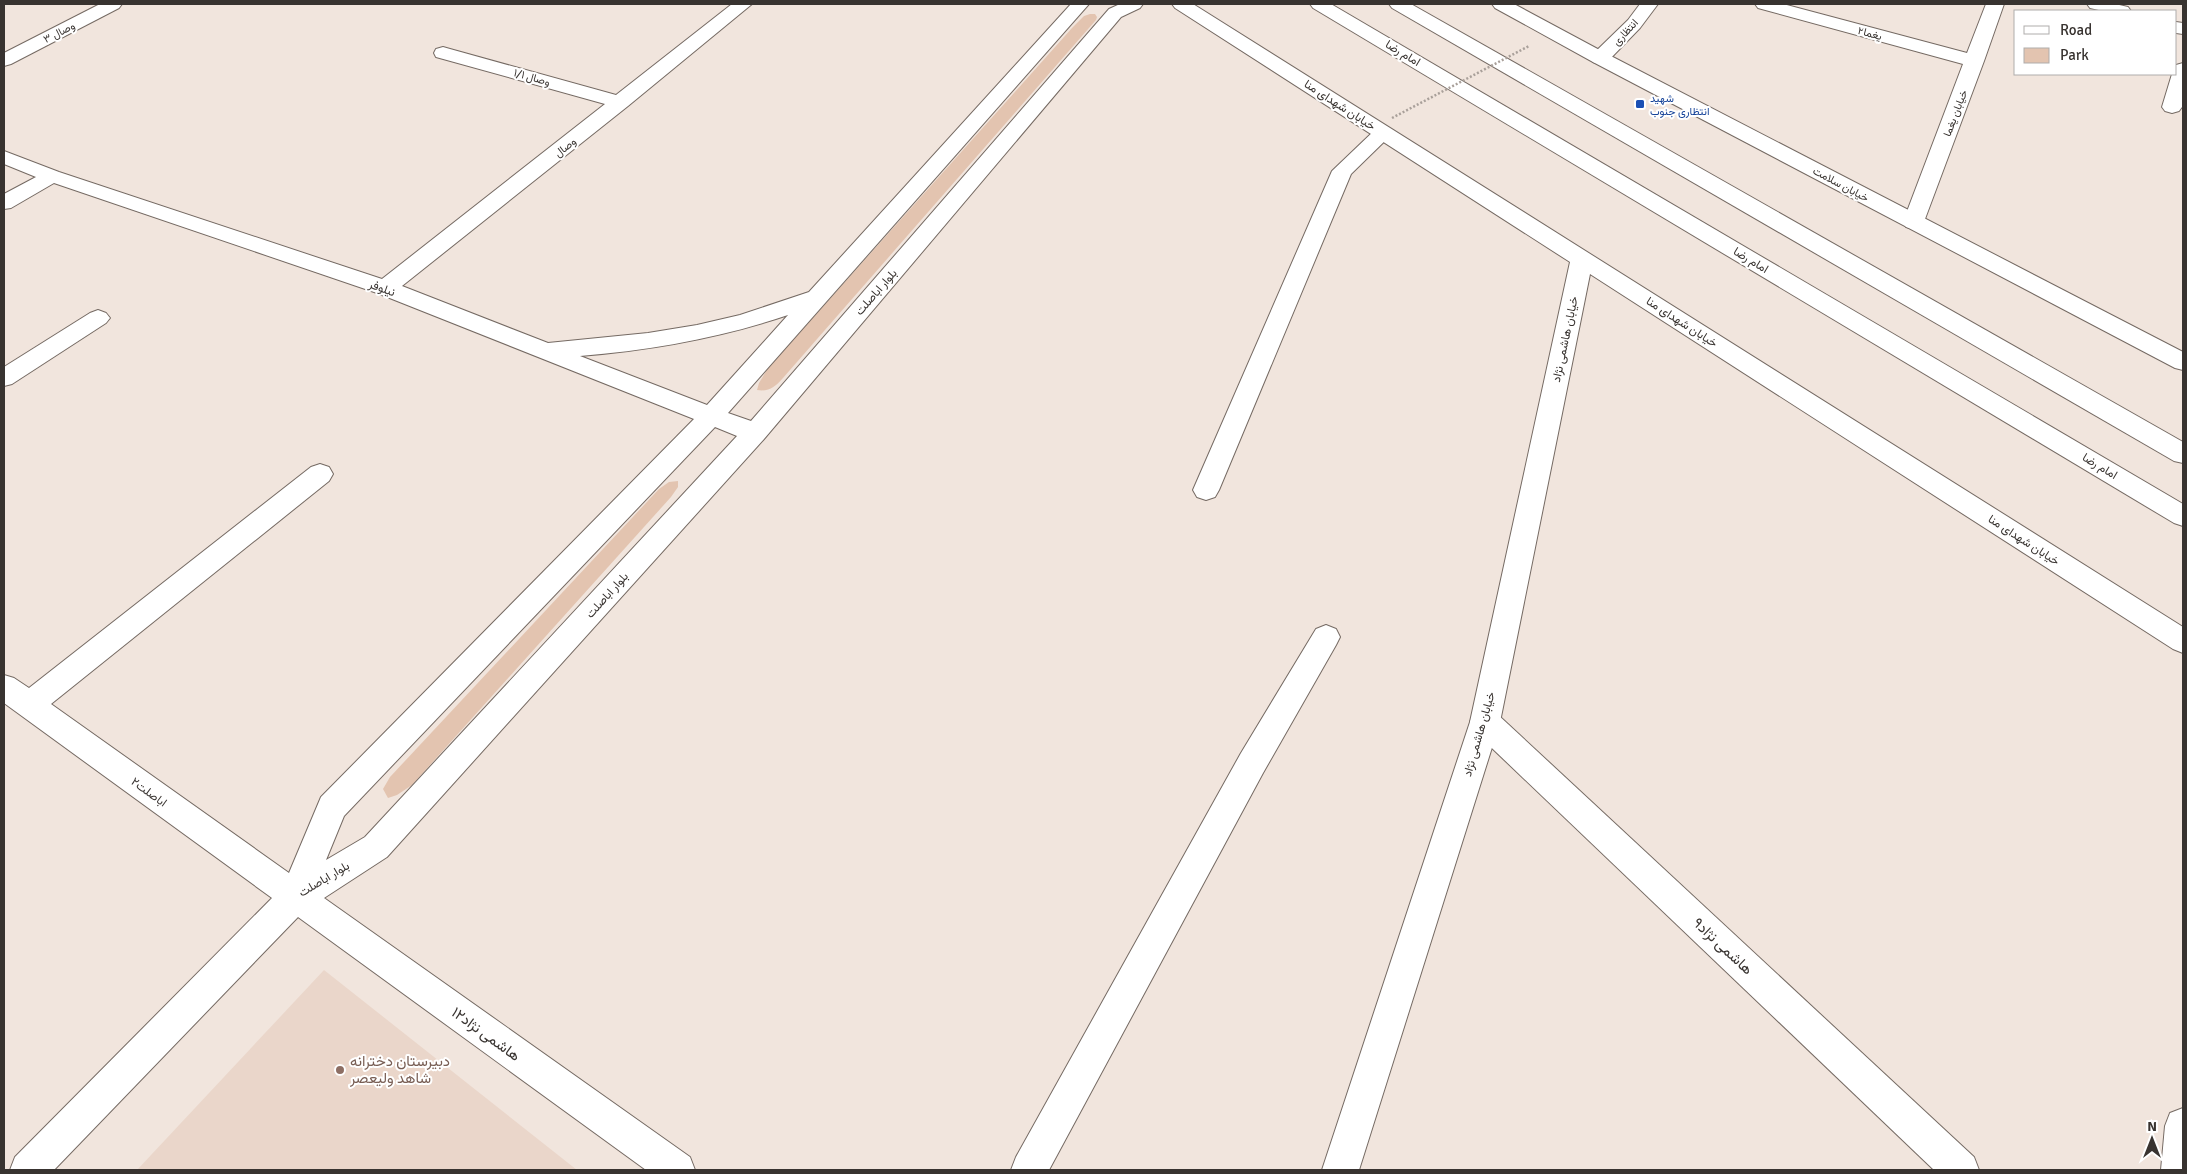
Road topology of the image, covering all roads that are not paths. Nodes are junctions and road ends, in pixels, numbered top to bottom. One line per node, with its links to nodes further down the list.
1 (113, 4): 16 (main road, وصال ۳)
2 (743, 4): 19 (main road, وصال)
3 (1080, 4): 28 (main road, بلوار اباصلت)
4 (1181, 4): 21 (main road, خیابان شهدای منا)
5 (1319, 4): 38 (main road, امام رضا)
6 (1398, 4): 35 (main road)
7 (1501, 4): 15 (main road, خیابان سلامت)
8 (1649, 4): 15 (main road, انتظاری)
9 (1764, 4): 17 (main road, یغما۲)
10 (1995, 4): 17 (main road, خیابان یغما)
11 (2096, 4): 13 (main road)
12 (1118, 7): 34 (main road, بلوار اباصلت)
13 (2118, 10)
14 (443, 53): 19 (main road, وصال ۱/۱)
15 (1600, 58): 25 (main road, خیابان سلامت)
16 (4, 60)
17 (1975, 62): 25 (main road, خیابان یغما)
18 (2183, 69): 20 (main road)
19 (621, 102): 27 (main road, وصال)
20 (2172, 107)
21 (1387, 125): 26 (main road, خیابان شهدای منا); 37 (main road)
22 (4, 157): 23 (main road, نیلوفر)
23 (52, 176): 24 (main road); 27 (main road, نیلوفر)
24 (4, 203)
25 (1914, 222): 31 (main road, خیابان سلامت)
26 (1582, 258): 40 (main road, خیابان شهدای منا); 43 (main road, خیابان هاشمی نژاد)
27 (385, 288): 30 (main road, نیلوفر)
28 (816, 298): 30 (main road); 33 (main road, بلوار اباصلت)
29 (98, 318): 32 (main road)
30 (544, 350): 33 (main road, نیلوفر)
31 (2183, 362)
32 (4, 378)
33 (712, 415): 34 (main road, نیلوفر); 44 (main road, بلوار اباصلت)
34 (755, 433): 44 (main road, بلوار اباصلت)
35 (2183, 454)
36 (320, 474): 42 (main road)
37 (1206, 490)
38 (2183, 516)
39 (1326, 637): 48 (main road)
40 (2183, 641)
41 (4, 687): 42 (main road, اباصلت۲)
42 (29, 705): 44 (main road, اباصلت۲)
43 (1485, 722): 49 (main road, خیابان هاشمی نژاد); 50 (main road, هاشمی نژاد۹)
44 (295, 898): 46 (main road); 47 (main road, هاشمی نژاد۱۲)
45 (2183, 1126): 51 (main road)
46 (28, 1170)
47 (677, 1170)
48 (1030, 1170)
49 (1340, 1170)
50 (1961, 1170)
51 (2179, 1170)

